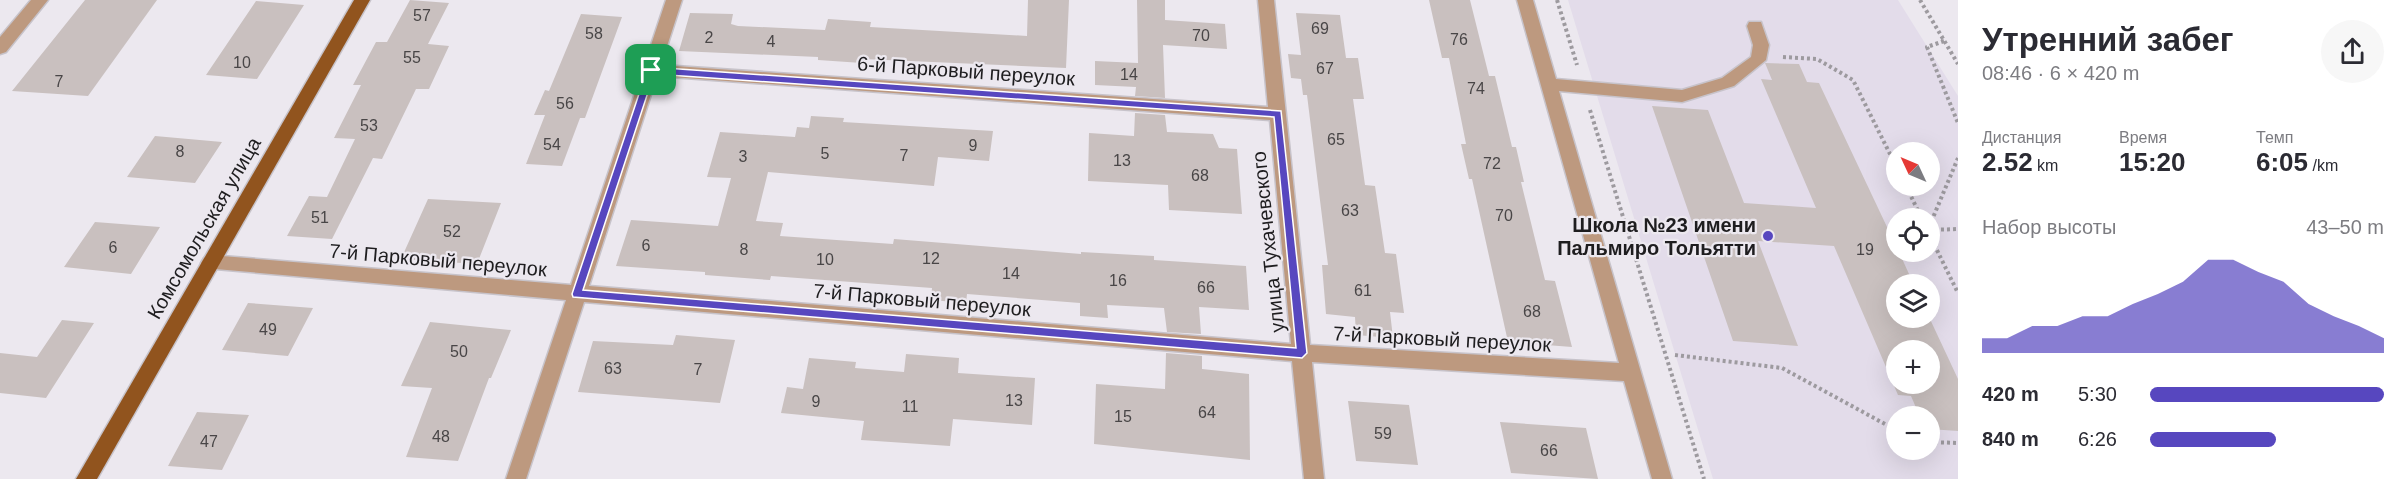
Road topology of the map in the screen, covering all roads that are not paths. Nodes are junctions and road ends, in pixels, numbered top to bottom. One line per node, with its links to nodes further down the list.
1 (40, 0): 7 (street)
2 (362, 0): 11 (main road, Комсомольская улица)
3 (674, 0): 8 (street)
4 (1266, 0): 10 (street, улица Тухачевского)
5 (1525, 0): 9 (street)
6 (1755, 26): 9 (street)
7 (0, 48)
8 (651, 70): 10 (street, 6-й Парковый переулок); 12 (street)
9 (1549, 84): 14 (street)
10 (1278, 114): 13 (street, улица Тухачевского)
11 (210, 263): 12 (street, 7-й Парковый переулок); 15 (main road, Комсомольская улица)
12 (577, 294): 13 (street, 7-й Парковый переулок); 16 (street)
13 (1302, 353): 14 (street, 7-й Парковый переулок); 17 (street, улица Тухачевского)
14 (1632, 372): 18 (street)
15 (86, 479)
16 (516, 479)
17 (1314, 479)
18 (1662, 479)

